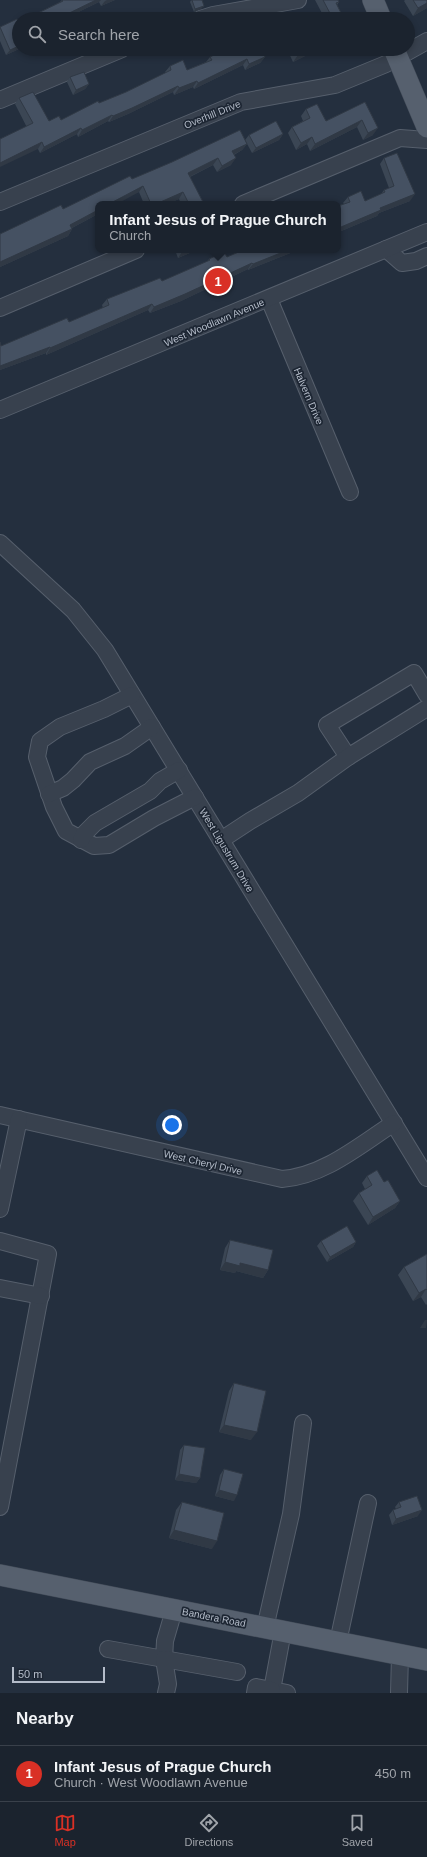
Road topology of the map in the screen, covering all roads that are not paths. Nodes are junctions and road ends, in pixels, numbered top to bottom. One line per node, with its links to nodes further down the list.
1 (298, 0): 3 (street)
2 (373, 0): 4 (main road)
3 (225, 12)
4 (378, 12)
5 (427, 42): 6 (street, Overhill Drive)
6 (415, 46)
7 (105, 56): 10 (street)
8 (390, 56): 14 (street, Overhill Drive)
9 (397, 56): 11 (main road)
10 (0, 100)
11 (427, 127)
12 (427, 140): 13 (street)
13 (250, 201)
14 (0, 202)
15 (427, 232): 16 (street, West Woodlawn Avenue)
16 (386, 249): 18 (street); 19 (street, West Woodlawn Avenue)
17 (129, 253): 20 (street)
18 (427, 256)
19 (269, 299): 21 (street, West Woodlawn Avenue); 22 (street, Halvern Drive)
20 (0, 308)
21 (0, 410)
22 (350, 492)
23 (0, 543): 24 (street, West Ligustrum Drive)
24 (132, 695): 27 (street, West Ligustrum Drive); 30 (street)
25 (427, 695): 28 (street)
26 (427, 708): 28 (street)
27 (152, 727): 29 (street, West Ligustrum Drive); 30 (street)
28 (348, 757): 33 (street)
29 (179, 770): 31 (street, West Ligustrum Drive); 32 (street)
30 (49, 794): 32 (street)
31 (195, 797): 32 (street); 33 (street, West Ligustrum Drive)
32 (81, 840)
33 (221, 840): 36 (street, West Ligustrum Drive)
34 (0, 1115): 35 (street, West Cheryl Drive)
35 (19, 1119): 36 (street, West Cheryl Drive); 37 (street)
36 (394, 1123): 38 (street, West Ligustrum Drive)
37 (4, 1161): 39 (street)
38 (427, 1178)
39 (0, 1209)
40 (0, 1242): 42 (street)
41 (0, 1288): 42 (street)
42 (41, 1296): 45 (street)
43 (303, 1423): 48 (street)
44 (368, 1503): 49 (street)
45 (0, 1507)
46 (0, 1575): 47 (main road, Bandera Road)
47 (174, 1610): 48 (main road, Bandera Road); 52 (street)
48 (274, 1629): 49 (main road, Bandera Road); 55 (street)
49 (338, 1642): 51 (main road, Bandera Road)
50 (108, 1649): 52 (street)
51 (400, 1655): 53 (main road, Bandera Road); 57 (street)
52 (164, 1659): 54 (street); 56 (street)
53 (427, 1660)
54 (237, 1672)
55 (271, 1692)
56 (166, 1693)
57 (399, 1693)

